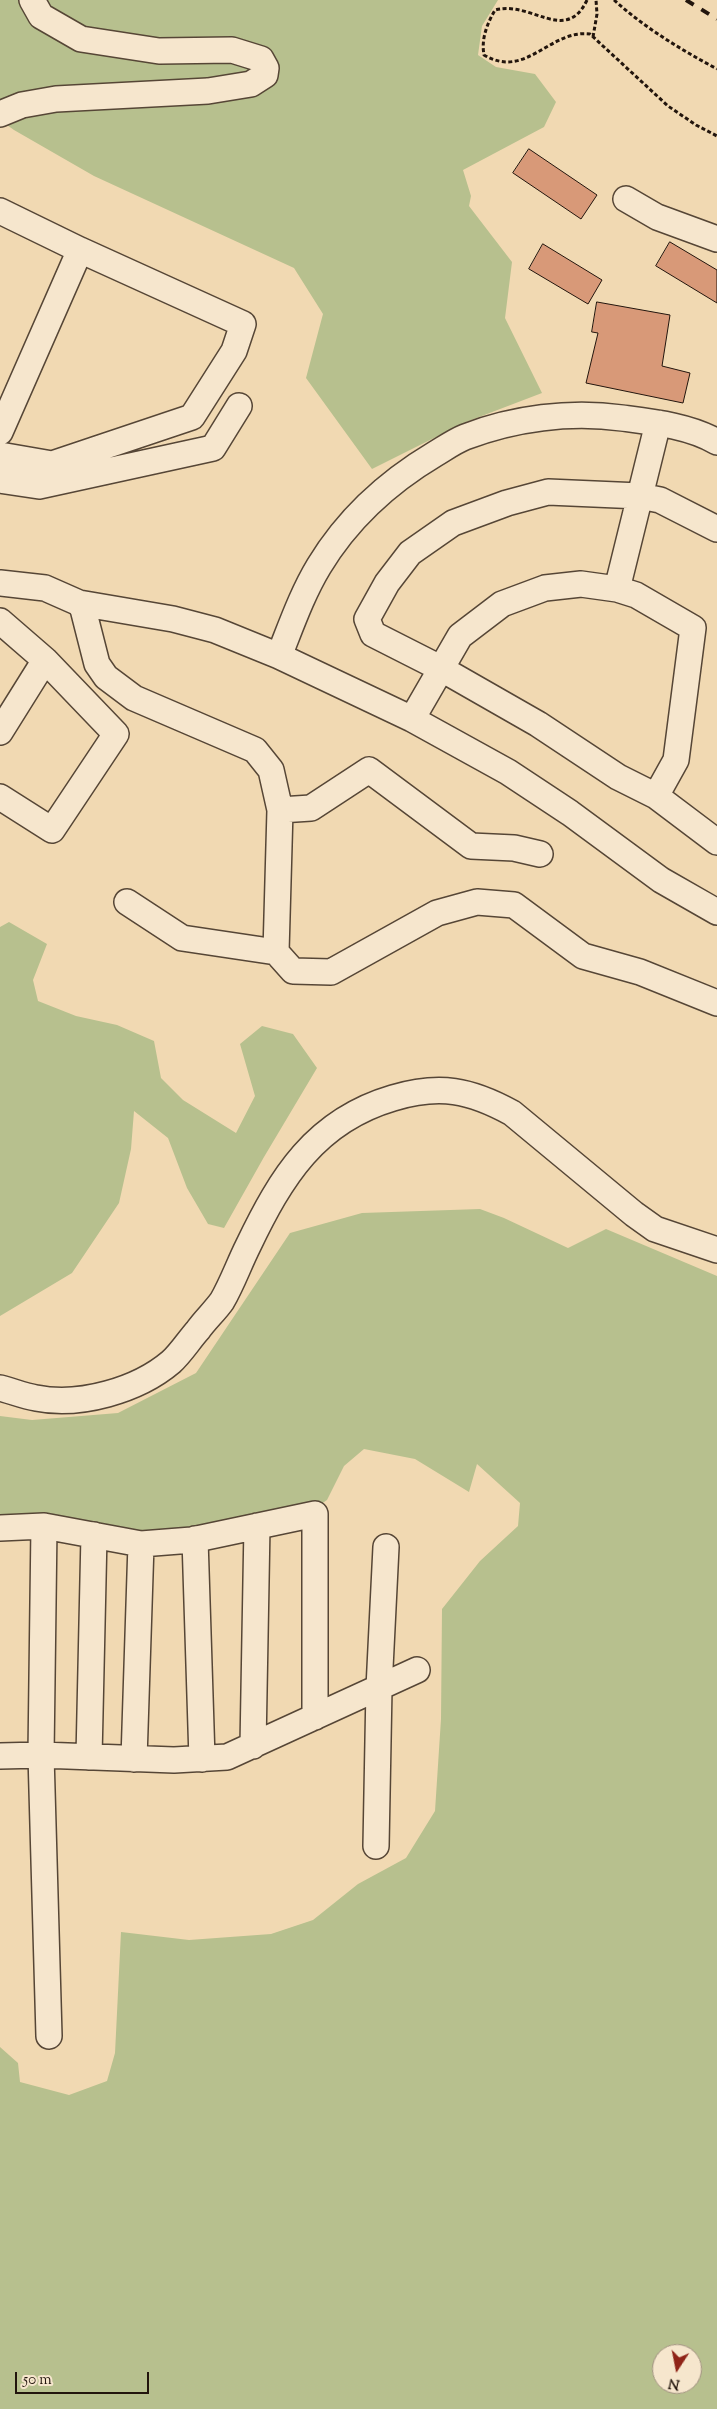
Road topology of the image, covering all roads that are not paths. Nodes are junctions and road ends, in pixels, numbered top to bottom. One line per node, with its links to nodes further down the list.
1 (32, 0): 2 (street)
2 (0, 114)
3 (626, 199): 5 (street)
4 (0, 211): 6 (street)
5 (717, 239)
6 (80, 250): 9 (street); 11 (street)
7 (239, 406): 12 (street)
8 (658, 422): 10 (street); 13 (street); 19 (street)
9 (0, 432)
10 (717, 442)
11 (0, 455)
12 (0, 480)
13 (640, 496): 14 (street); 16 (street); 21 (street)
14 (717, 529)
15 (0, 583): 17 (street)
16 (617, 588): 21 (street); 24 (street)
17 (79, 603): 19 (street); 26 (street)
18 (0, 621): 20 (street)
19 (279, 656): 22 (street)
20 (46, 660): 23 (street); 25 (street)
21 (440, 668): 22 (street); 24 (street)
22 (412, 719): 30 (street)
23 (0, 732)
24 (656, 796): 27 (street)
25 (0, 797)
26 (280, 810): 28 (street); 31 (street)
27 (717, 842)
28 (540, 854)
29 (126, 902): 31 (street)
30 (717, 912)
31 (276, 952): 32 (street)
32 (717, 1003)
33 (717, 1250): 34 (street)
34 (0, 1388)
35 (44, 1526): 37 (street); 38 (street); 46 (street)
36 (256, 1526): 39 (street); 44 (street); 45 (street)
37 (0, 1528)
38 (94, 1535): 40 (street); 48 (street)
39 (195, 1539): 40 (street); 49 (street)
40 (140, 1544): 50 (street)
41 (386, 1547): 43 (street)
42 (417, 1670): 43 (street)
43 (379, 1688): 44 (street); 51 (street)
44 (315, 1717): 45 (street)
45 (252, 1746): 49 (street)
46 (41, 1755): 47 (street); 48 (street); 52 (street)
47 (0, 1756)
48 (89, 1757): 50 (street)
49 (202, 1758): 50 (street)
50 (134, 1759)
51 (376, 1846)
52 (48, 2036)

